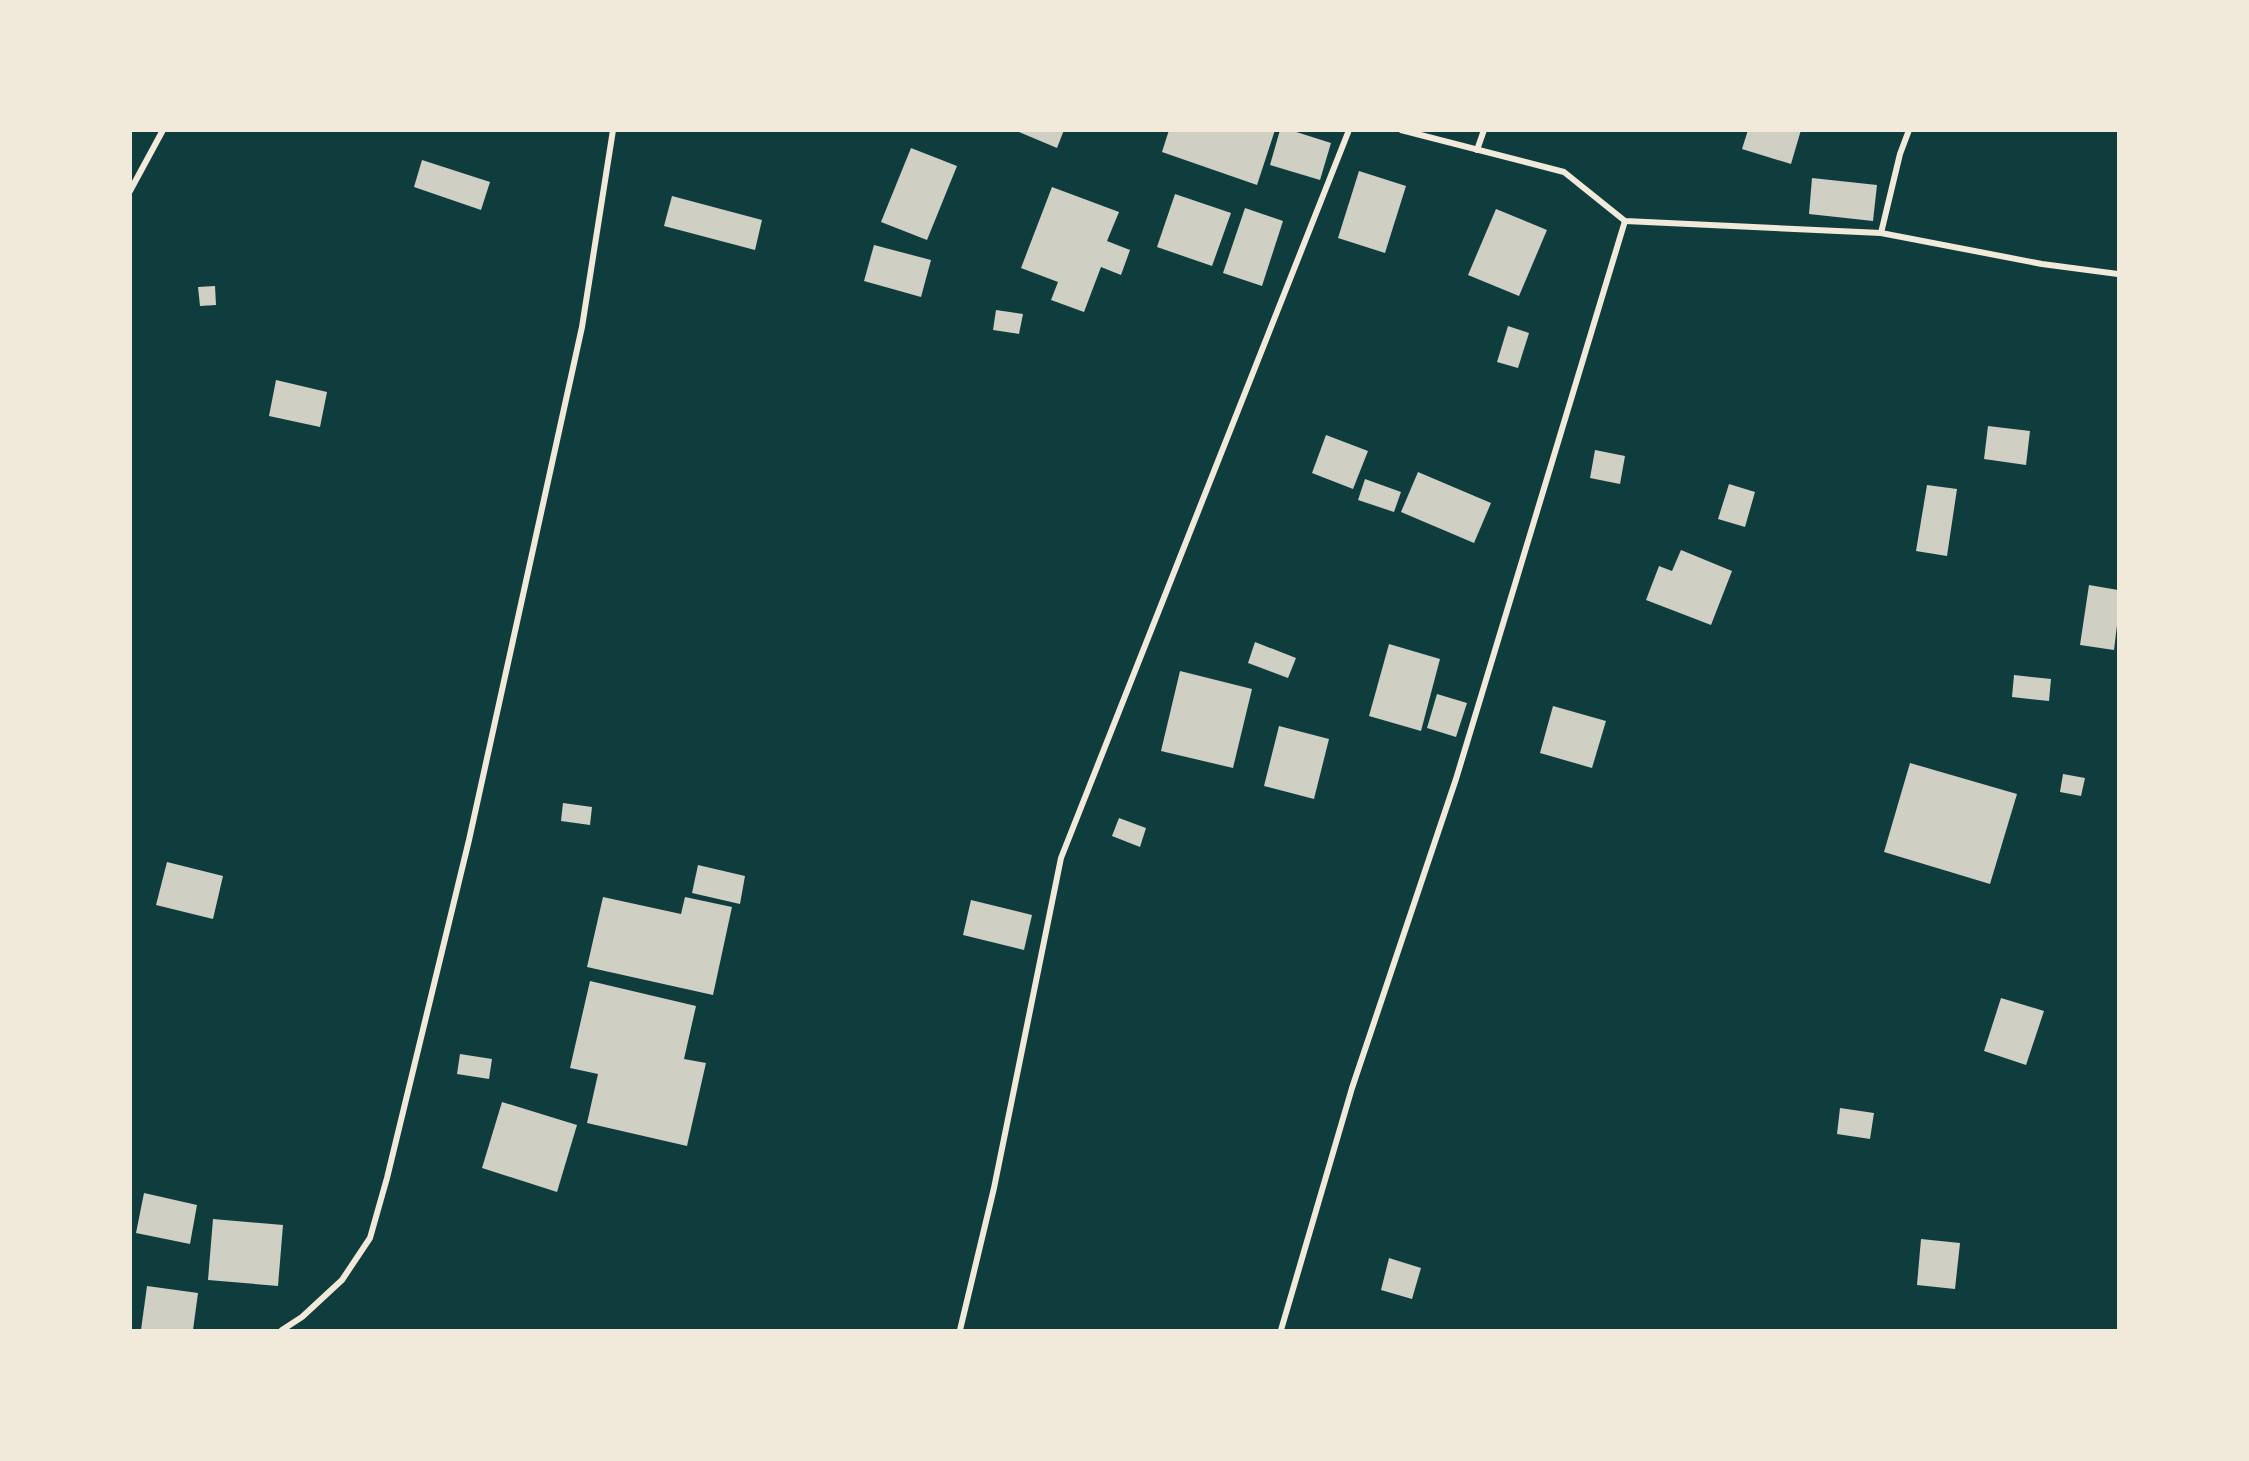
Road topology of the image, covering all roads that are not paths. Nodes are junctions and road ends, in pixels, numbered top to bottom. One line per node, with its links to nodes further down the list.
1 (163, 130): 8 (street)
2 (613, 130): 12 (street)
3 (1349, 130): 13 (street)
4 (1401, 130): 7 (street)
5 (1484, 130): 7 (street)
6 (1909, 130): 10 (street)
7 (1477, 150): 9 (street)
8 (130, 191)
9 (1625, 221): 10 (street); 14 (street)
10 (1881, 233): 11 (street)
11 (2118, 274)
12 (282, 1330)
13 (960, 1330)
14 (1281, 1330)

